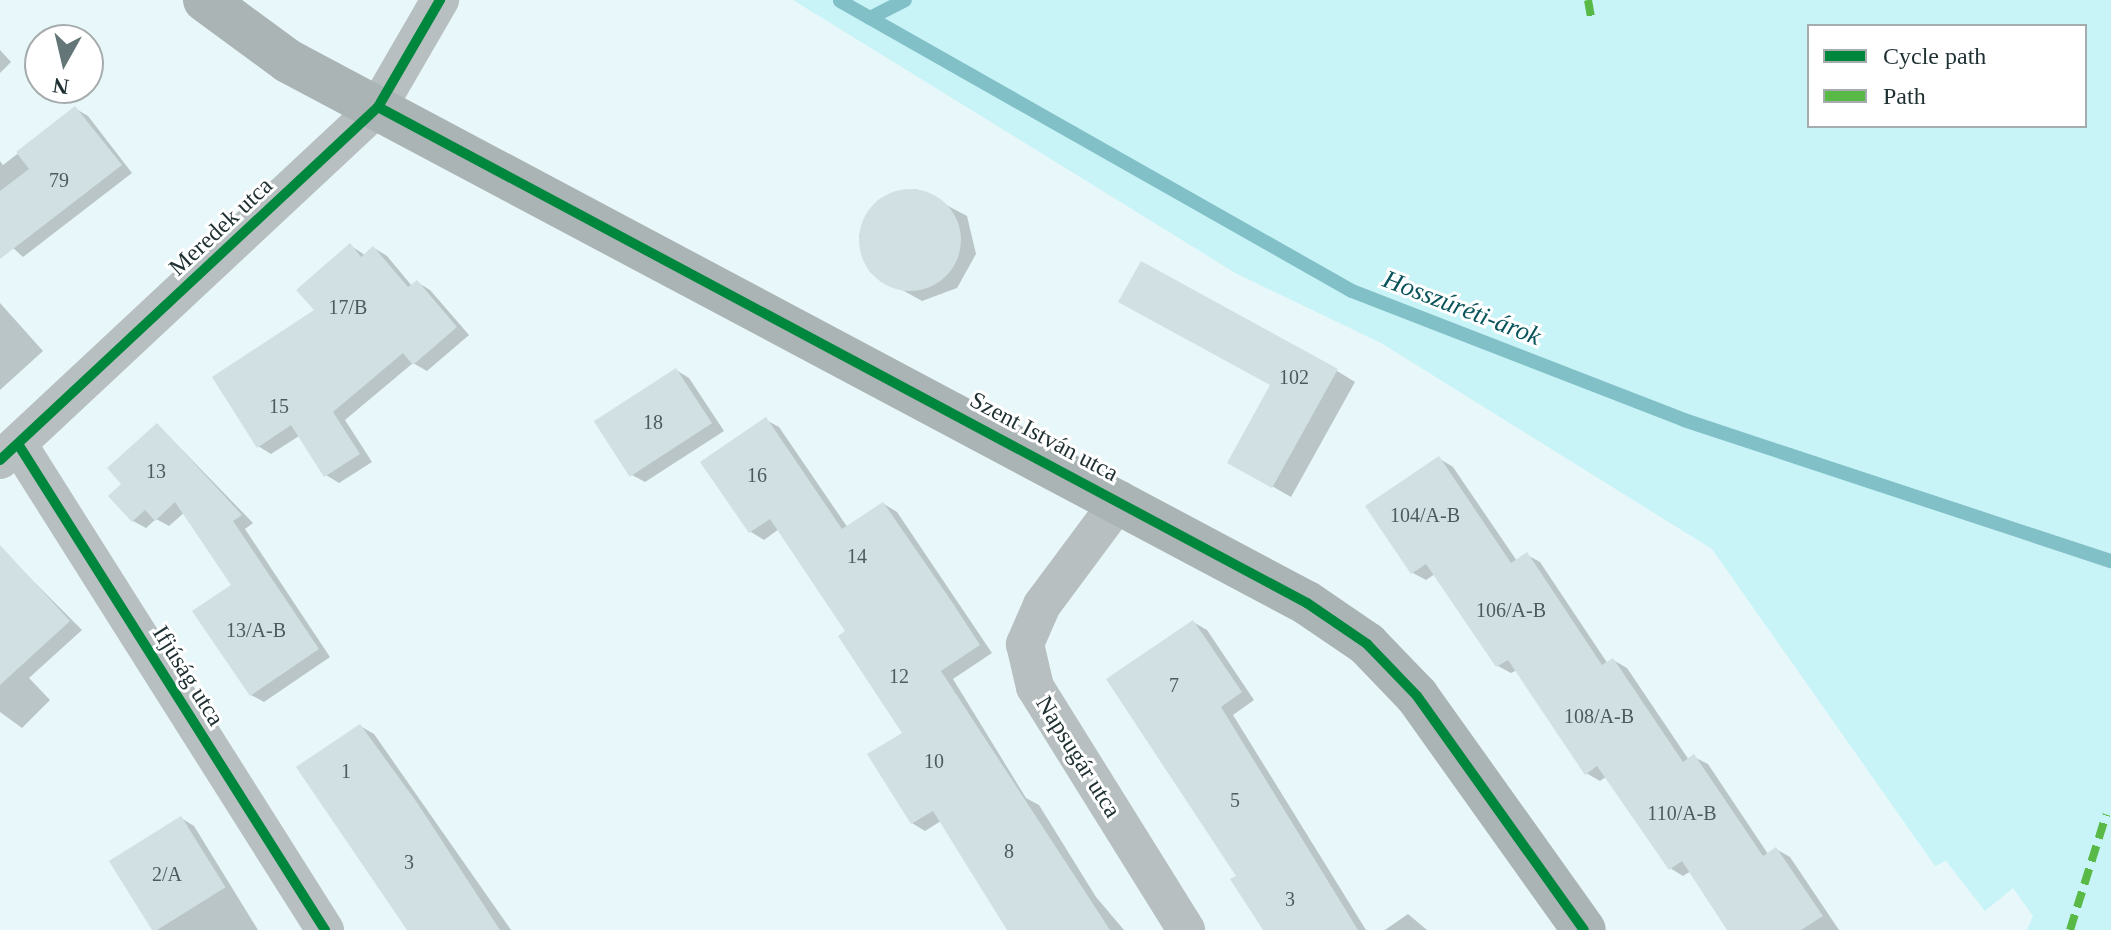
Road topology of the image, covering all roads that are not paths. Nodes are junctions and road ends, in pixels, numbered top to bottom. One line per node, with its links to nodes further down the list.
1 (205, 0): 3 (street, Szent István utca)
2 (440, 0): 3 (street, Meredek utca)
3 (378, 107): 4 (street, Meredek utca); 5 (street, Szent István utca)
4 (9, 452): 6 (street, Ifjúság utca)
5 (1120, 500): 7 (street, Napsugár utca); 8 (street, Szent István utca)
6 (325, 930)
7 (1186, 930)
8 (1584, 930)

